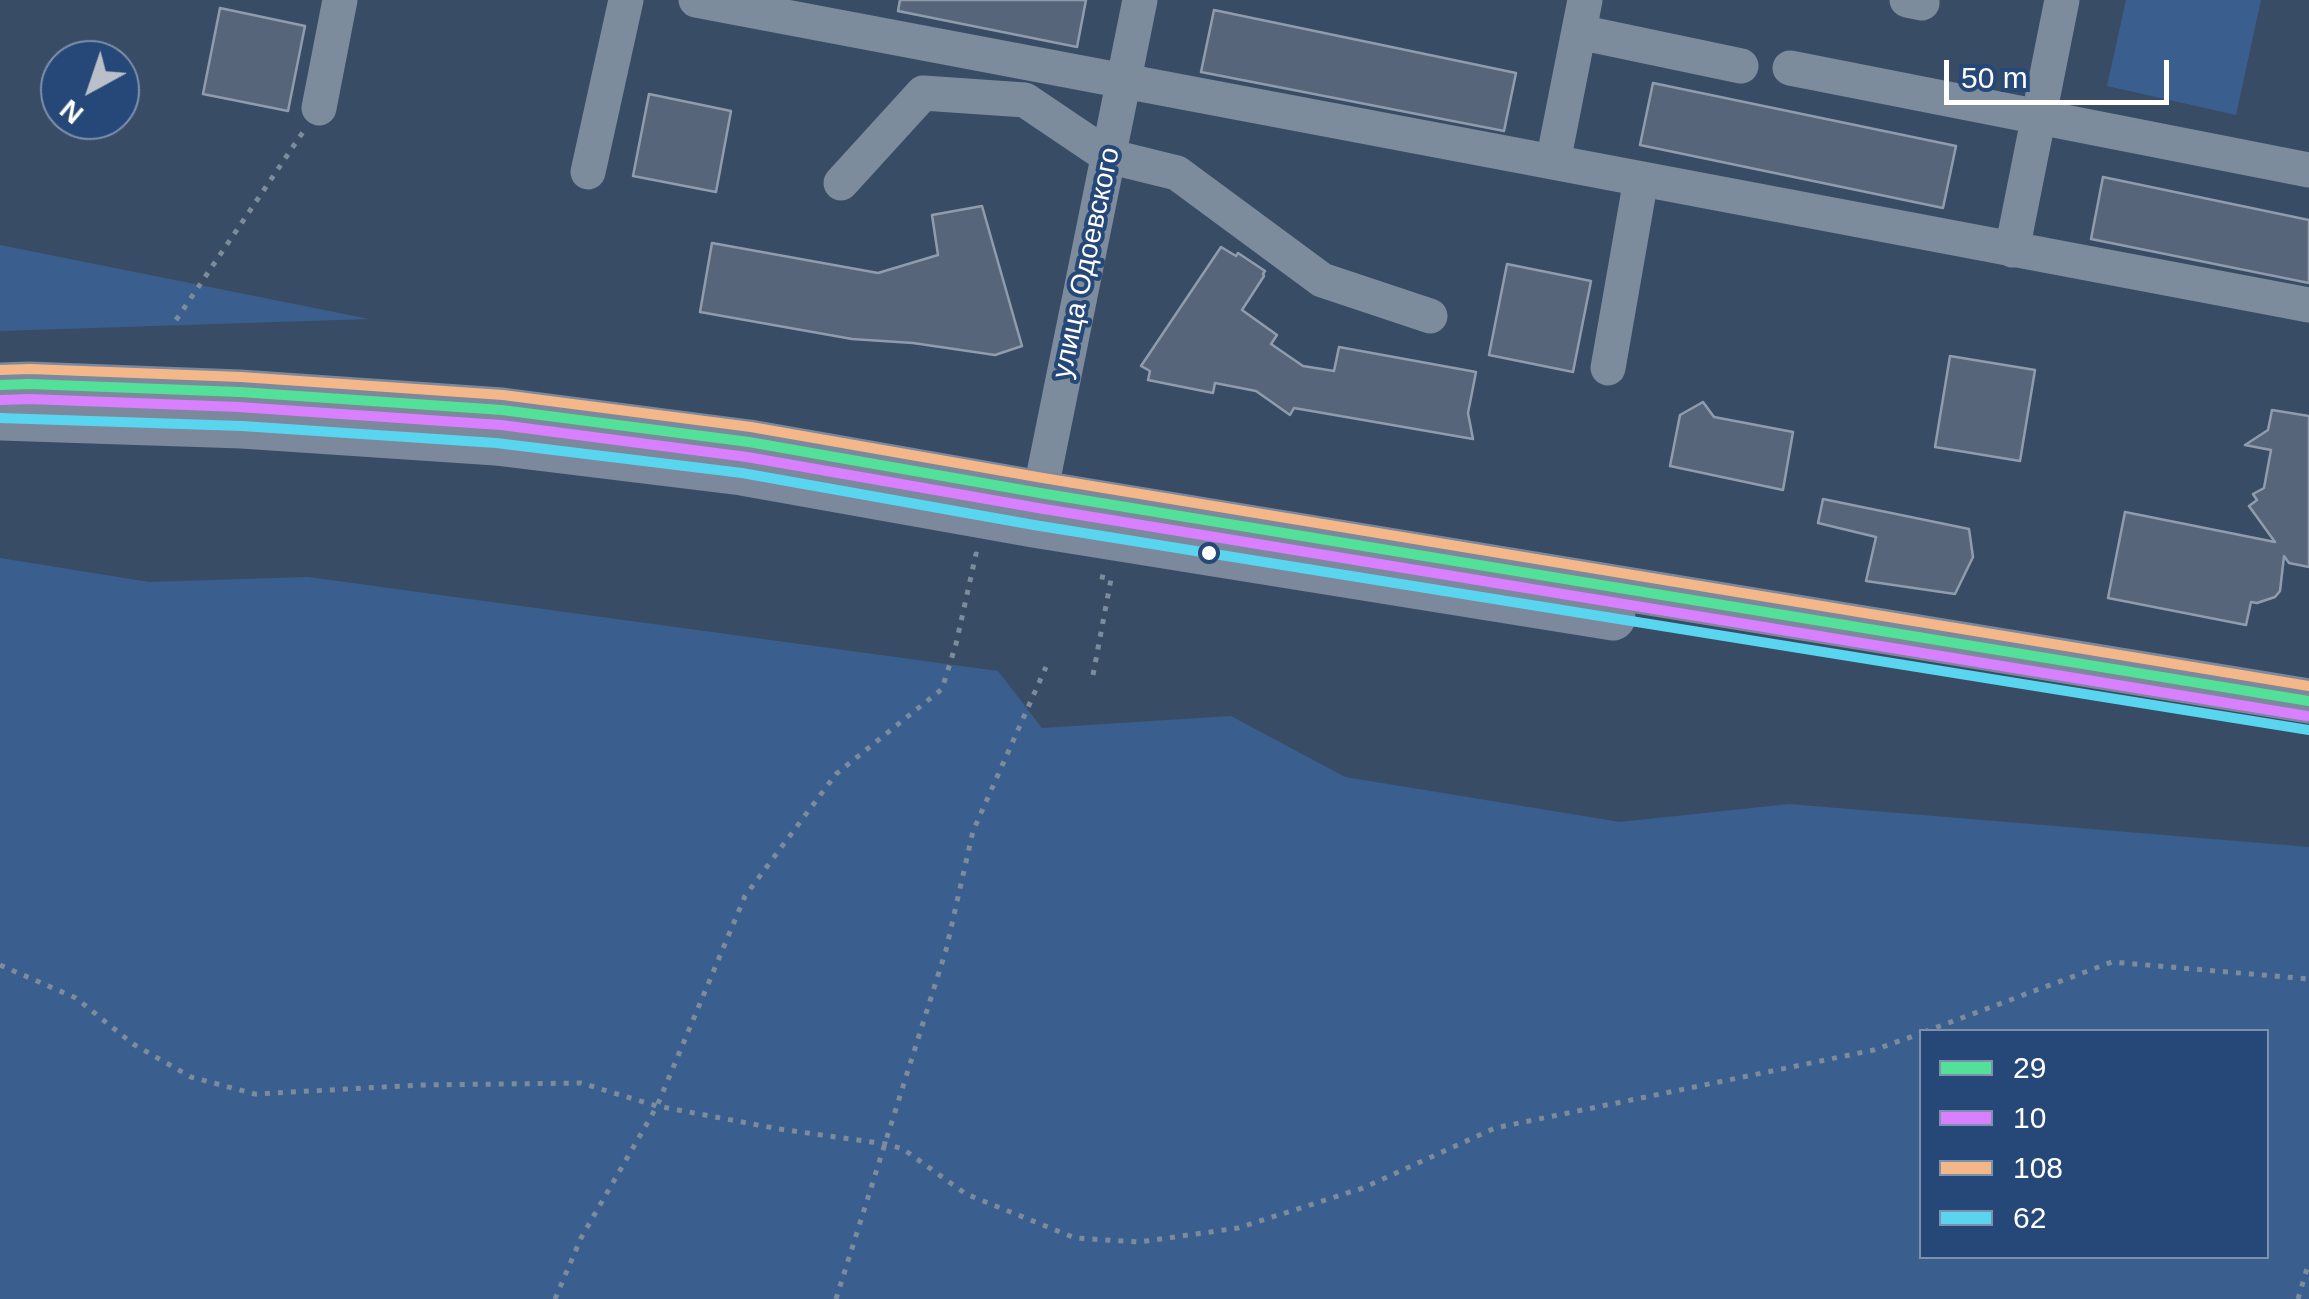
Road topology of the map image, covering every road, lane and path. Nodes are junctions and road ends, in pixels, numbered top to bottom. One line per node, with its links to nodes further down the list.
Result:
1 (340, 0): 12 (street)
2 (626, 0): 17 (street)
3 (696, 0): 11 (street)
4 (1140, 0): 11 (street, улица Одоевского)
5 (1908, 0): 6 (street)
6 (1922, 0)
7 (2062, 0): 13 (street)
8 (1582, 16): 9 (street); 15 (street)
9 (1741, 66)
10 (1790, 68): 13 (street)
11 (1124, 81): 14 (street, улица Одоевского); 15 (street)
12 (319, 108): 23 (path)
13 (2038, 117): 16 (street); 20 (street)
14 (1108, 156): 19 (street); 22 (street); 27 (street, улица Одоевского)
15 (1552, 162): 18 (street)
16 (2309, 170)
17 (588, 172)
18 (1641, 178): 20 (street); 24 (street)
19 (841, 182)
20 (2012, 250): 21 (street)
21 (2309, 305)
22 (1430, 316)
23 (176, 320)
24 (1608, 368)
25 (0, 385): 27 (main road)
26 (0, 418): 27 (main road)
27 (1037, 509): 32 (main road); 33 (main road)
28 (995, 558): 38 (path)
29 (1092, 575): 31 (path)
30 (1046, 667): 39 (path)
31 (1093, 675)
32 (2309, 701)
33 (2309, 730)
34 (0, 965): 38 (path)
35 (2309, 979): 36 (path)
36 (1931, 1029)
37 (1919, 1033): 39 (path)
38 (657, 1106): 39 (path); 41 (path)
39 (886, 1144): 42 (path)
40 (2309, 1262): 43 (path)
41 (554, 1299)
42 (836, 1299)
43 (2298, 1299)

